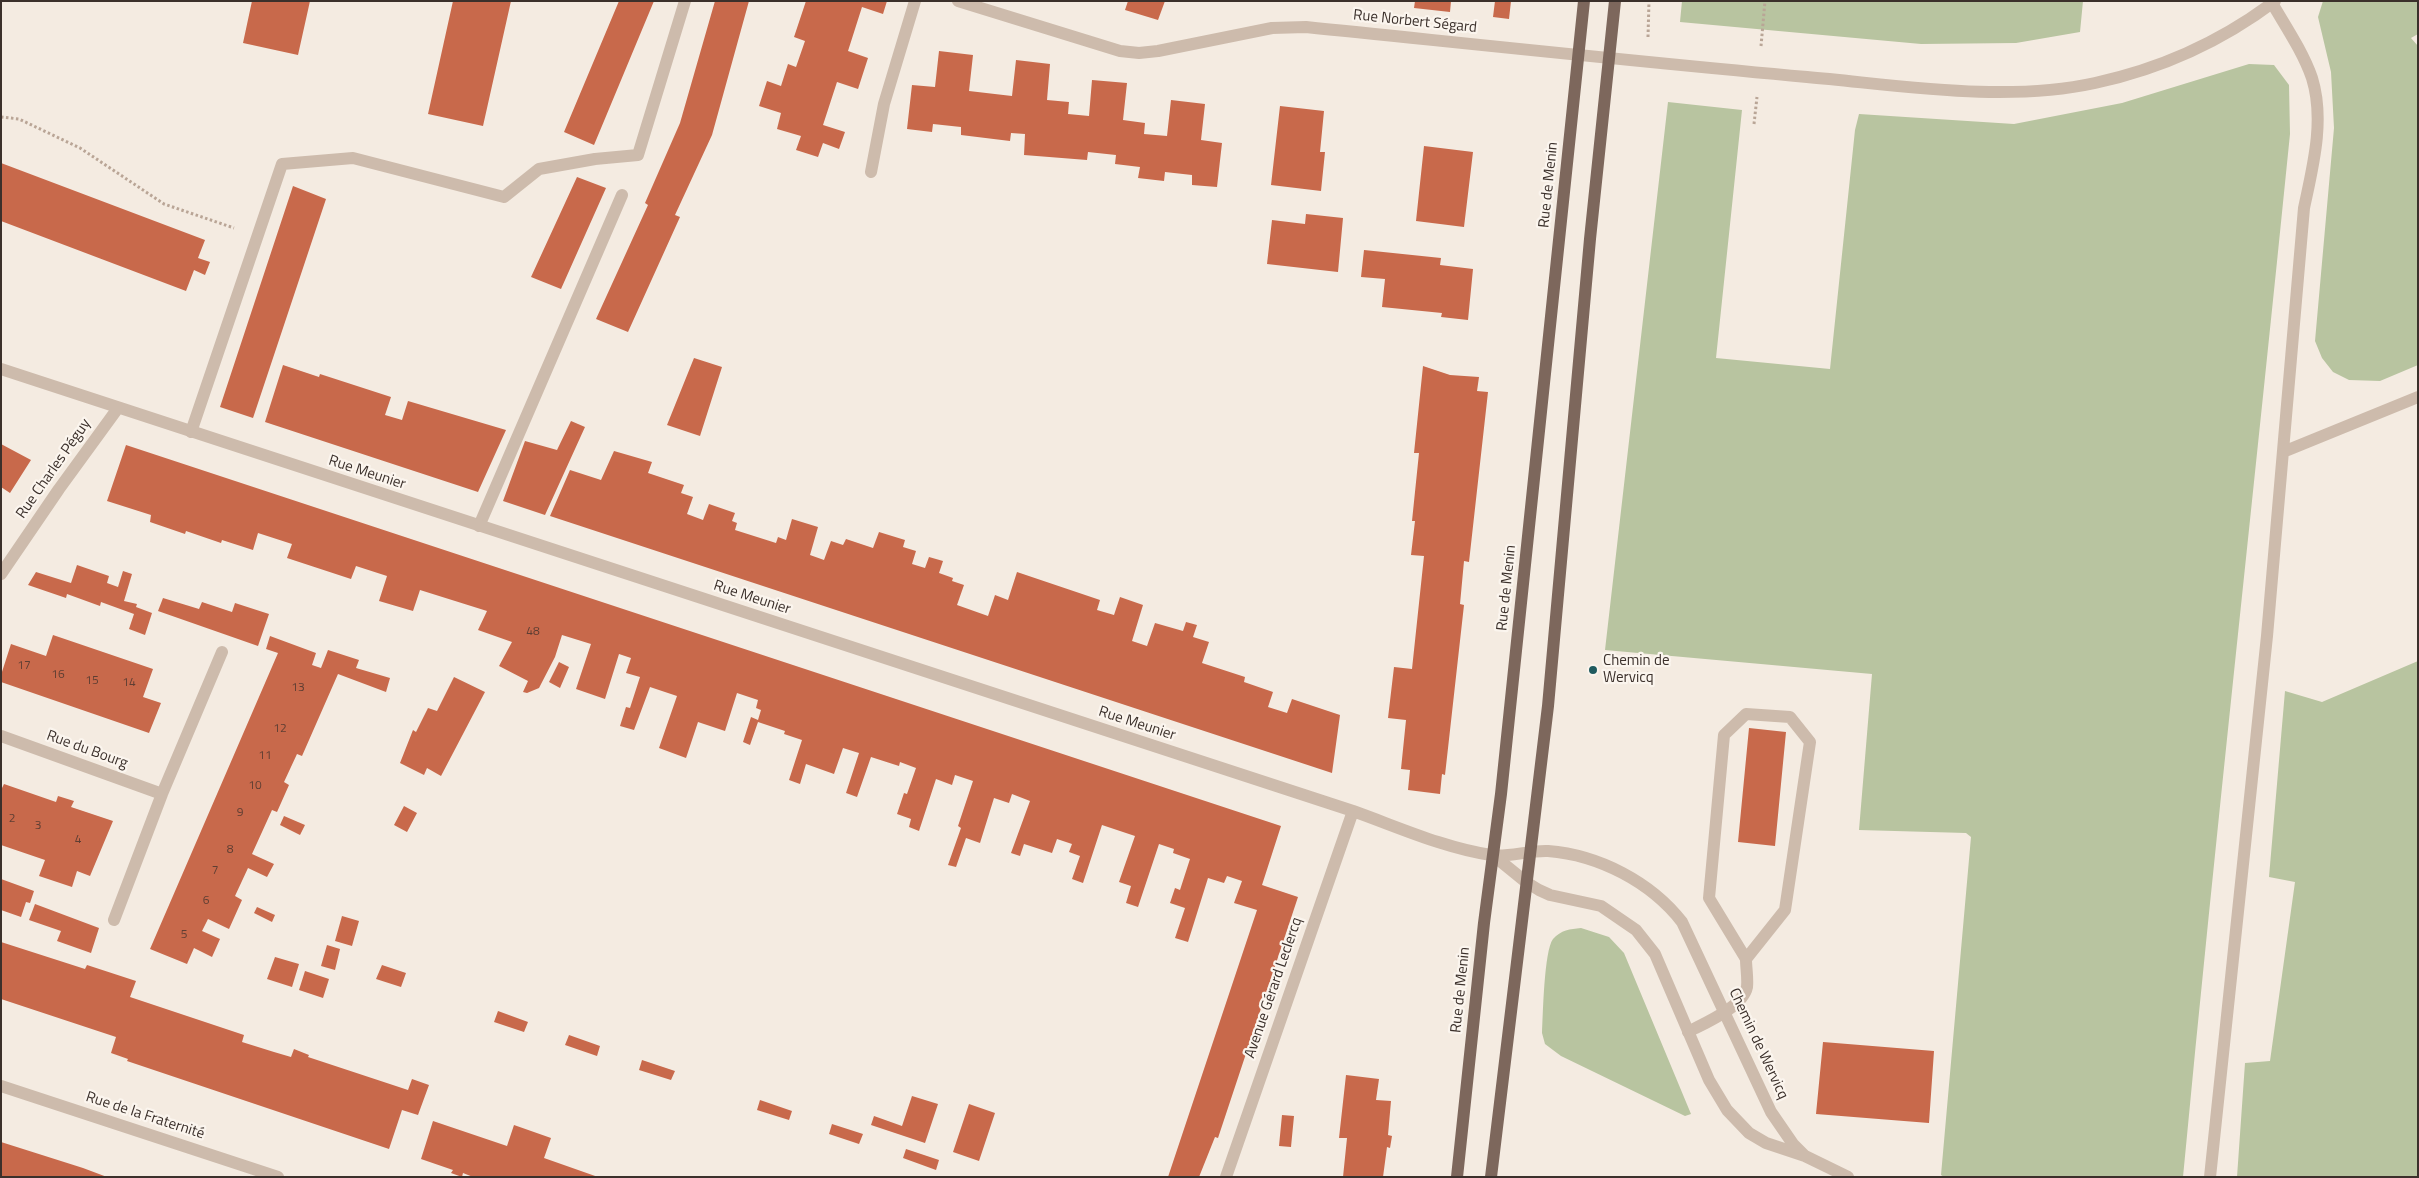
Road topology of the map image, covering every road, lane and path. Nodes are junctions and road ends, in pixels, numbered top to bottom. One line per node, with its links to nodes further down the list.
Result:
1 (685, 1): 14 (street)
2 (914, 1): 12 (street)
3 (958, 1): 8 (street, Rue Norbert Ségard)
4 (1584, 1): 8 (main road, Rue de Menin)
5 (1616, 1): 9 (main road)
6 (1648, 1): 10 (path)
7 (2273, 2): 10 (street, Rue Norbert Ségard); 19 (street)
8 (1579, 56): 9 (street, Rue Norbert Ségard); 27 (main road, Rue de Menin)
9 (1609, 59): 10 (street, Rue Norbert Ségard); 26 (main road)
10 (1648, 63)
11 (1, 117): 14 (path)
12 (871, 172)
13 (622, 195): 20 (street)
14 (258, 236): 18 (street)
15 (1, 369): 17 (street, Rue Meunier)
16 (2418, 397): 19 (street)
17 (118, 408): 18 (street, Rue Meunier); 21 (street, Rue Charles Péguy)
18 (191, 432): 20 (street, Rue Meunier)
19 (2283, 452): 40 (street)
20 (479, 526): 25 (street, Rue Meunier)
21 (1, 574)
22 (222, 652): 24 (street)
23 (1, 736): 24 (street, Rue du Bourg)
24 (162, 794): 29 (street)
25 (1353, 811): 27 (street, Rue Meunier); 36 (street, Avenue Gérard Leclercq)
26 (1530, 851): 27 (street, Chemin de Wervicq); 28 (main road); 31 (street, Chemin de Wervicq)
27 (1494, 856): 28 (street, Chemin de Wervicq); 37 (main road, Rue de Menin)
28 (1526, 882): 32 (street, Chemin de Wervicq); 38 (main road)
29 (114, 920)
30 (1746, 959): 30 (street); 31 (street)
31 (1725, 1012): 32 (street); 34 (street, Chemin de Wervicq)
32 (1688, 1032): 34 (street, Chemin de Wervicq)
33 (1, 1086): 35 (street, Rue de la Fraternité)
34 (1805, 1156): 39 (street, Chemin de Wervicq)
35 (278, 1177)
36 (1226, 1177)
37 (1457, 1177)
38 (1491, 1177)
39 (1848, 1177)
40 (2210, 1177)

